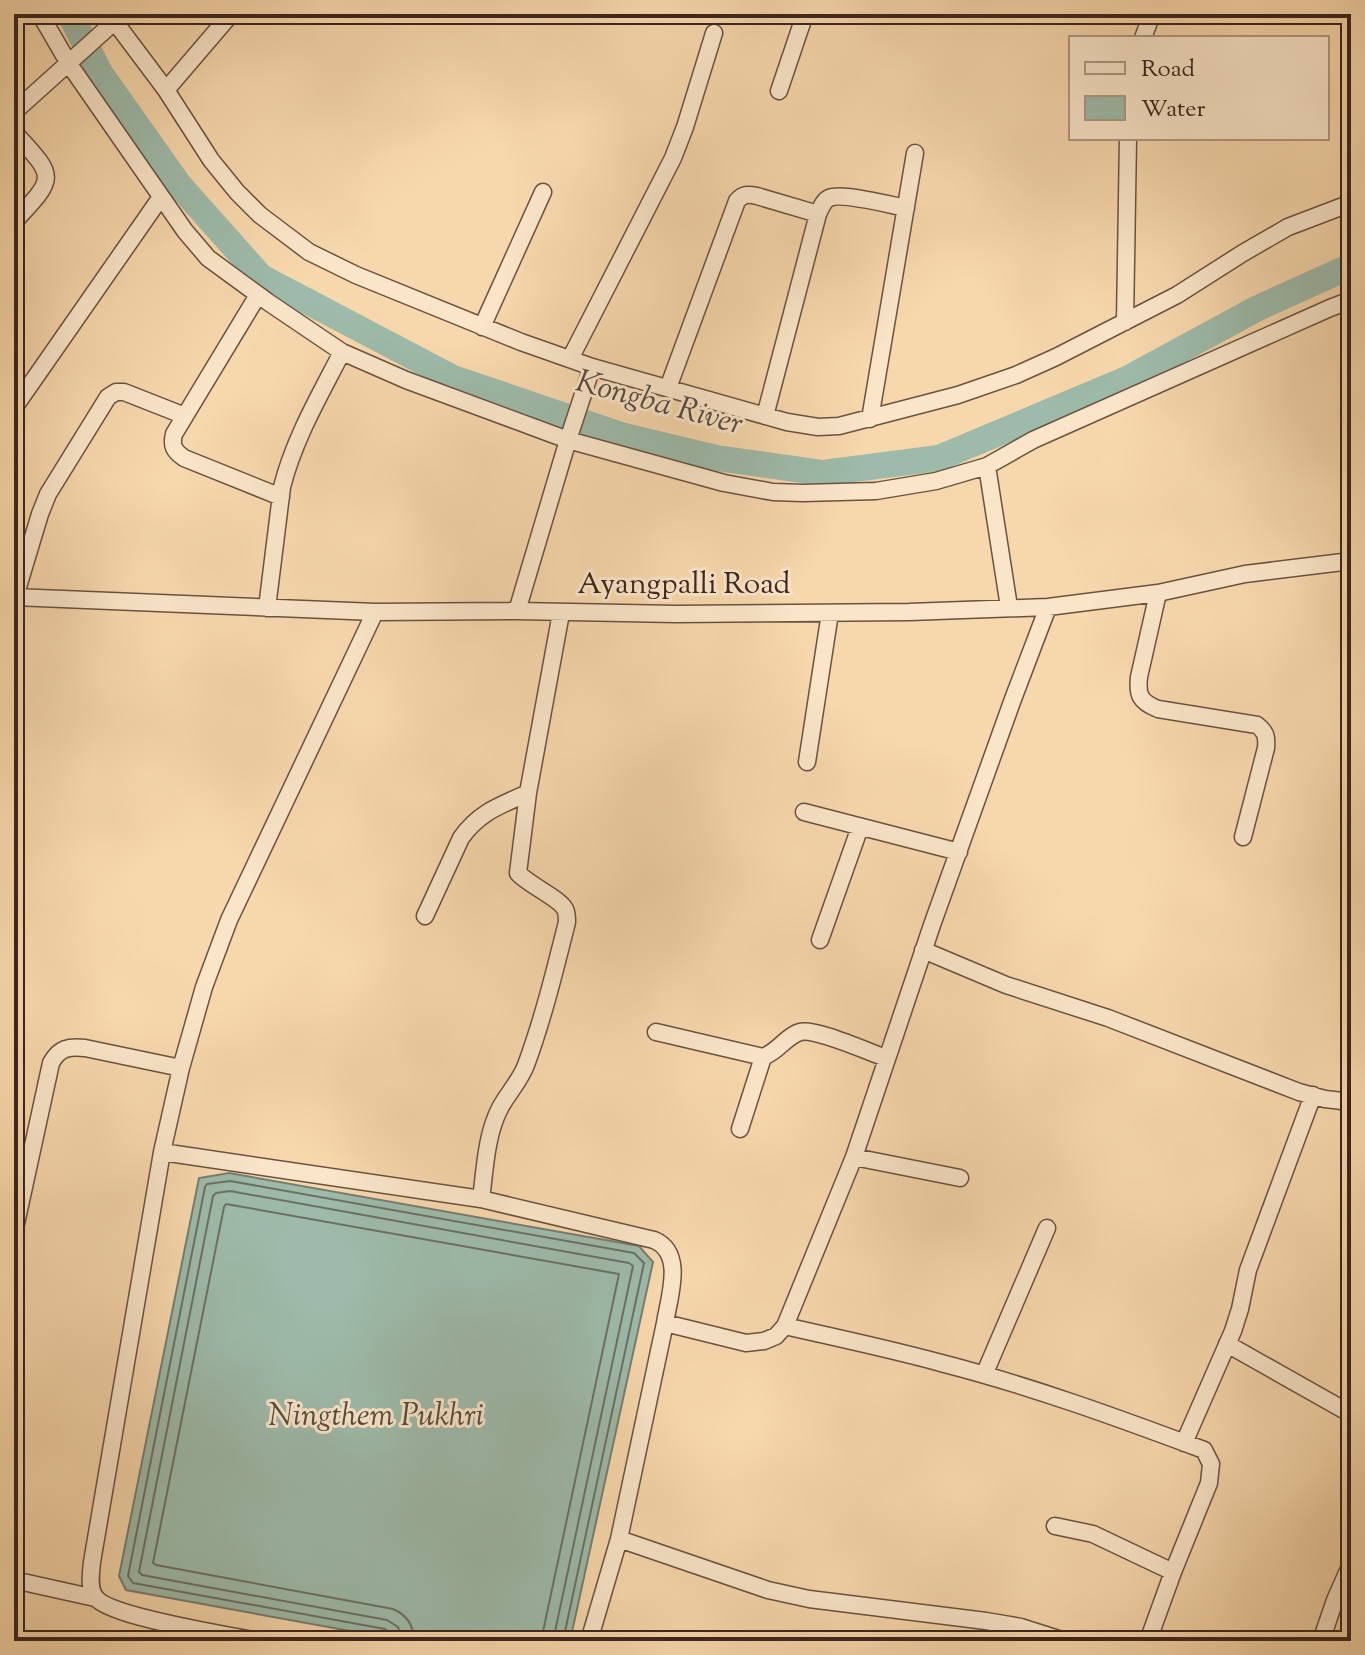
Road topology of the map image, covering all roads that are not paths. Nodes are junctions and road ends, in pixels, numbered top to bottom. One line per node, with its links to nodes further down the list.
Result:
1 (40, 14): 8 (street)
2 (231, 14): 9 (street)
3 (805, 14): 10 (street)
4 (1152, 14): 7 (street)
5 (108, 23): 8 (street); 9 (street)
6 (714, 33): 26 (street)
7 (1144, 36)
8 (69, 64): 11 (street); 16 (street)
9 (166, 90): 24 (street)
10 (779, 91)
11 (14, 112)
12 (14, 132): 20 (street)
13 (1128, 140): 23 (street)
14 (915, 153): 18 (street)
15 (543, 192): 24 (street)
16 (161, 197): 21 (street); 29 (street)
17 (1351, 203): 23 (street)
18 (906, 208): 19 (street); 32 (street)
19 (818, 214): 28 (street); 31 (street)
20 (14, 222)
21 (258, 295): 25 (street); 30 (street)
22 (1351, 300): 34 (street)
23 (1125, 322): 32 (street)
24 (482, 327): 26 (street)
25 (342, 352): 33 (street); 35 (street)
26 (570, 359): 27 (street)
27 (590, 373): 28 (street); 33 (street)
28 (668, 388): 31 (street)
29 (14, 408)
30 (185, 416): 35 (street); 38 (street)
31 (765, 416): 32 (street)
32 (870, 419)
33 (570, 434): 34 (street); 42 (street)
34 (987, 466): 39 (street)
35 (281, 497): 41 (street)
36 (1351, 561): 37 (street, Ayangpalli Road)
37 (1158, 593): 40 (street, Ayangpalli Road); 50 (street)
38 (14, 597): 41 (street, Ayangpalli Road)
39 (1009, 607): 40 (street, Ayangpalli Road); 45 (street, Ayangpalli Road)
40 (1048, 607): 51 (street)
41 (267, 608): 43 (street, Ayangpalli Road)
42 (517, 611): 43 (street, Ayangpalli Road); 44 (street, Ayangpalli Road)
43 (375, 612): 58 (street)
44 (561, 613): 45 (street, Ayangpalli Road); 47 (street)
45 (830, 613): 46 (street)
46 (807, 762)
47 (528, 793): 52 (street); 65 (street)
48 (804, 812): 49 (street)
49 (860, 827): 51 (street); 53 (street)
50 (1243, 837)
51 (959, 852): 54 (street)
52 (425, 916)
53 (820, 940)
54 (923, 950): 57 (street); 59 (street)
55 (656, 1032): 56 (street)
56 (763, 1057): 57 (street); 61 (street)
57 (886, 1058): 63 (street)
58 (181, 1068): 62 (street); 67 (street)
59 (1313, 1095): 60 (street); 70 (street)
60 (1351, 1102)
61 (740, 1129)
62 (162, 1152): 65 (street); 79 (street)
63 (854, 1157): 64 (street); 69 (street)
64 (960, 1178)
65 (481, 1199): 68 (street)
66 (1047, 1228): 71 (street)
67 (14, 1233)
68 (665, 1323): 69 (street); 75 (street)
69 (785, 1326): 71 (street)
70 (1227, 1344): 72 (street); 73 (street)
71 (984, 1375): 73 (street)
72 (1351, 1414)
73 (1184, 1443): 77 (street)
74 (1055, 1526): 77 (street)
75 (619, 1539): 81 (street); 82 (street)
76 (1351, 1564): 84 (street)
77 (1173, 1572): 83 (street)
78 (14, 1580): 79 (street)
79 (95, 1598): 80 (street)
80 (257, 1641)
81 (589, 1641)
82 (1065, 1641)
83 (1148, 1641)
84 (1321, 1641)

